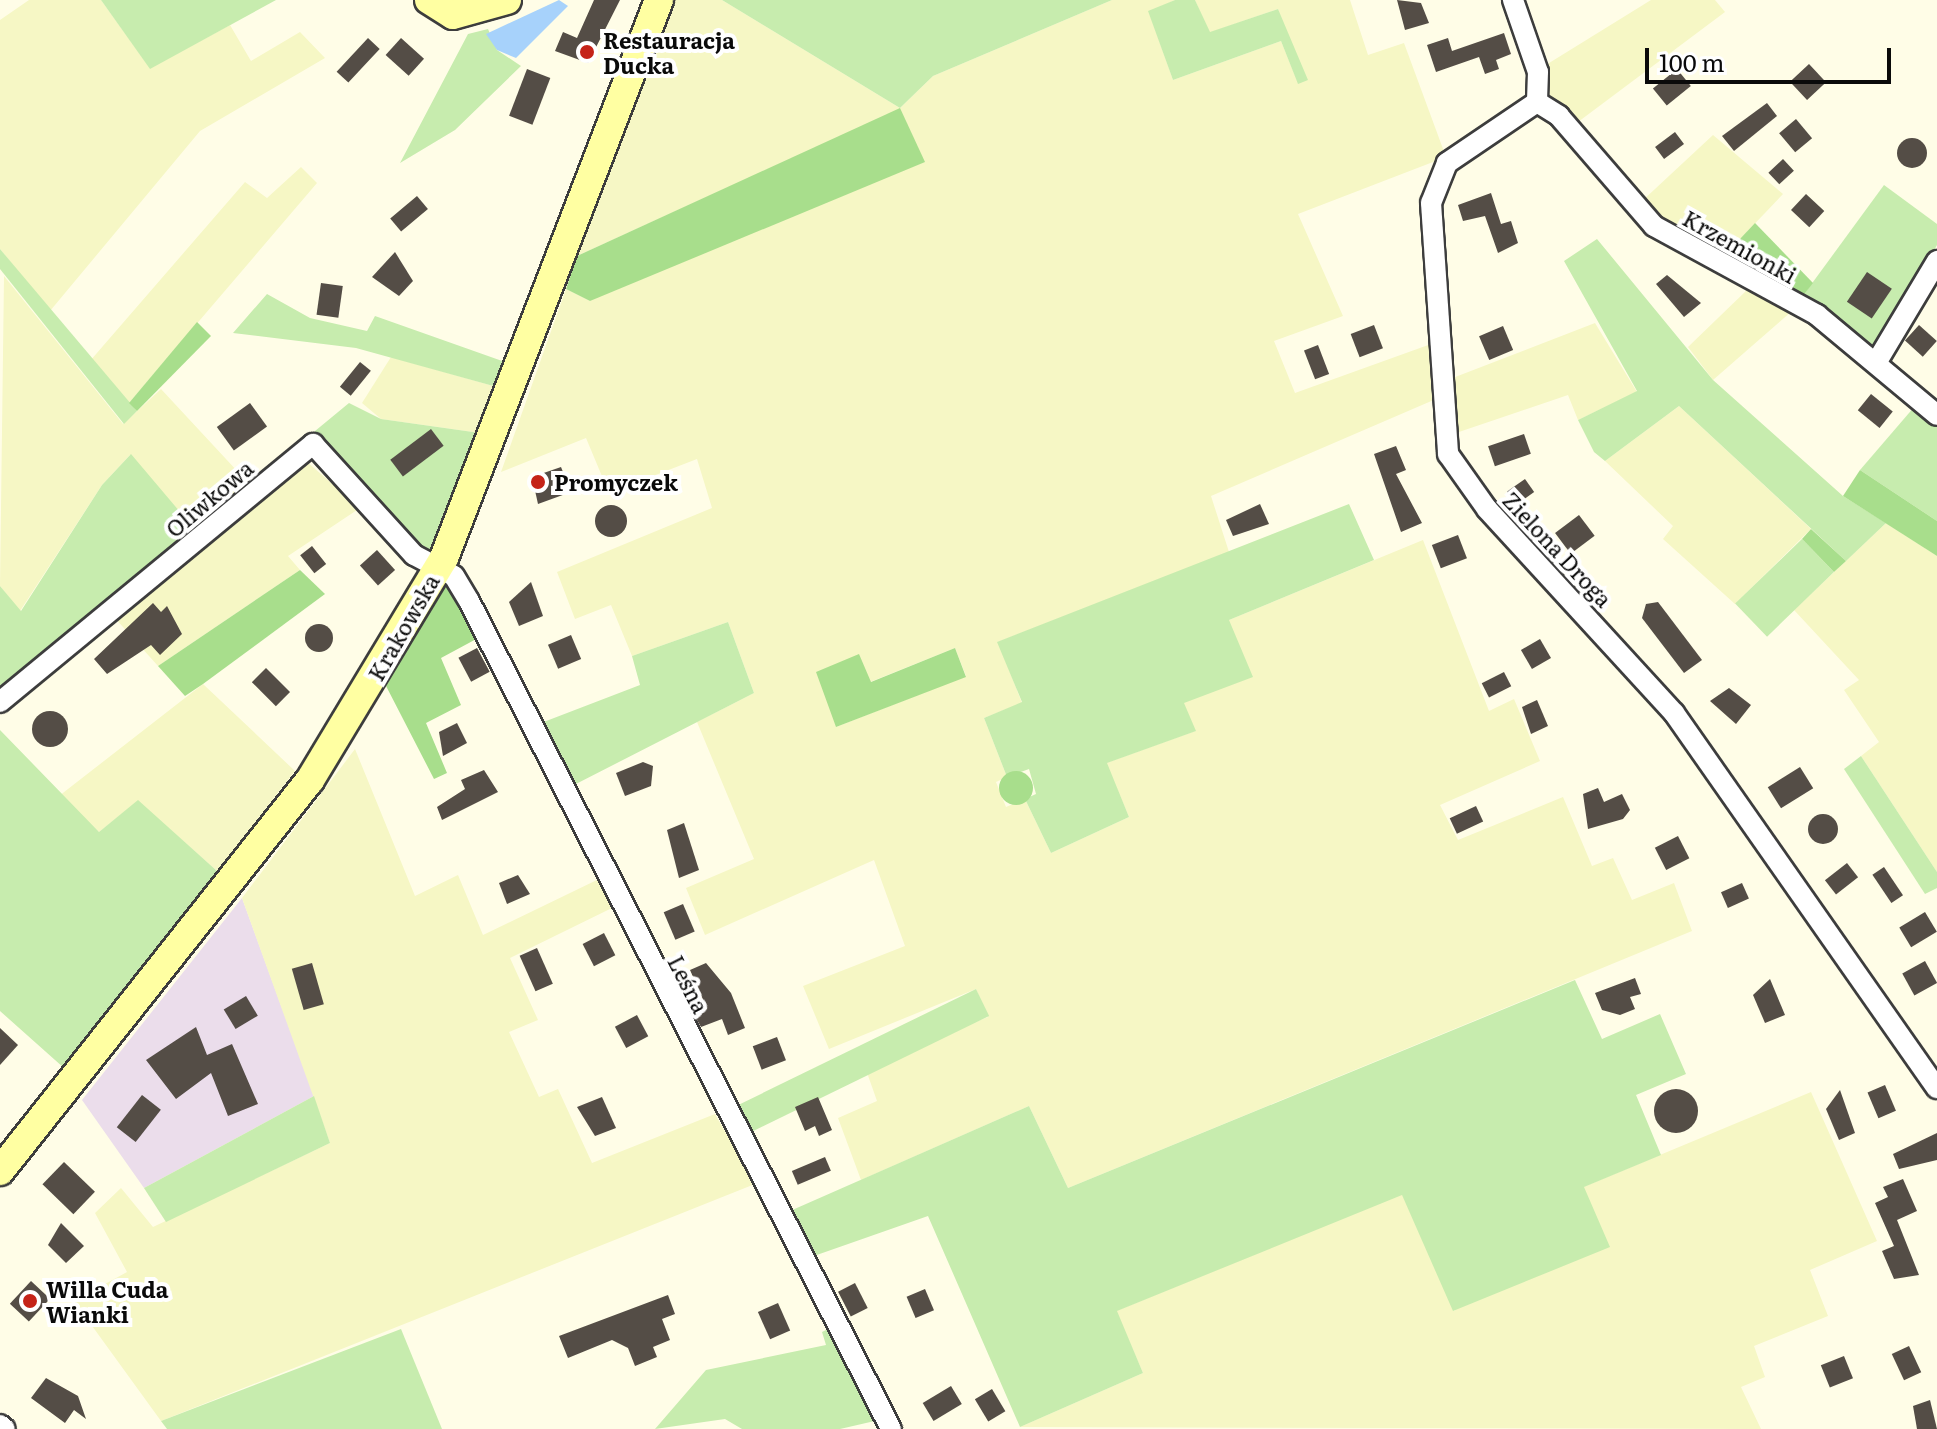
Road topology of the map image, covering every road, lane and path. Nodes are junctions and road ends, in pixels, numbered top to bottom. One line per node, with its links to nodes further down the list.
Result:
1 (429, 0): 2 (main road)
2 (507, 0)
3 (659, 0): 9 (main road, Krakowska)
4 (1513, 0): 5 (street)
5 (1537, 102): 7 (street, Krzemionki); 11 (street, Zielona Droga)
6 (1937, 261): 7 (street)
7 (1876, 363): 8 (street, Krzemionki)
8 (1937, 415)
9 (437, 569): 10 (street, Oliwkowa); 12 (main road, Krakowska); 15 (street, Leśna)
10 (0, 702)
11 (1937, 1088)
12 (0, 1171)
13 (0, 1425): 14 (street)
14 (5, 1429)
15 (891, 1429)

